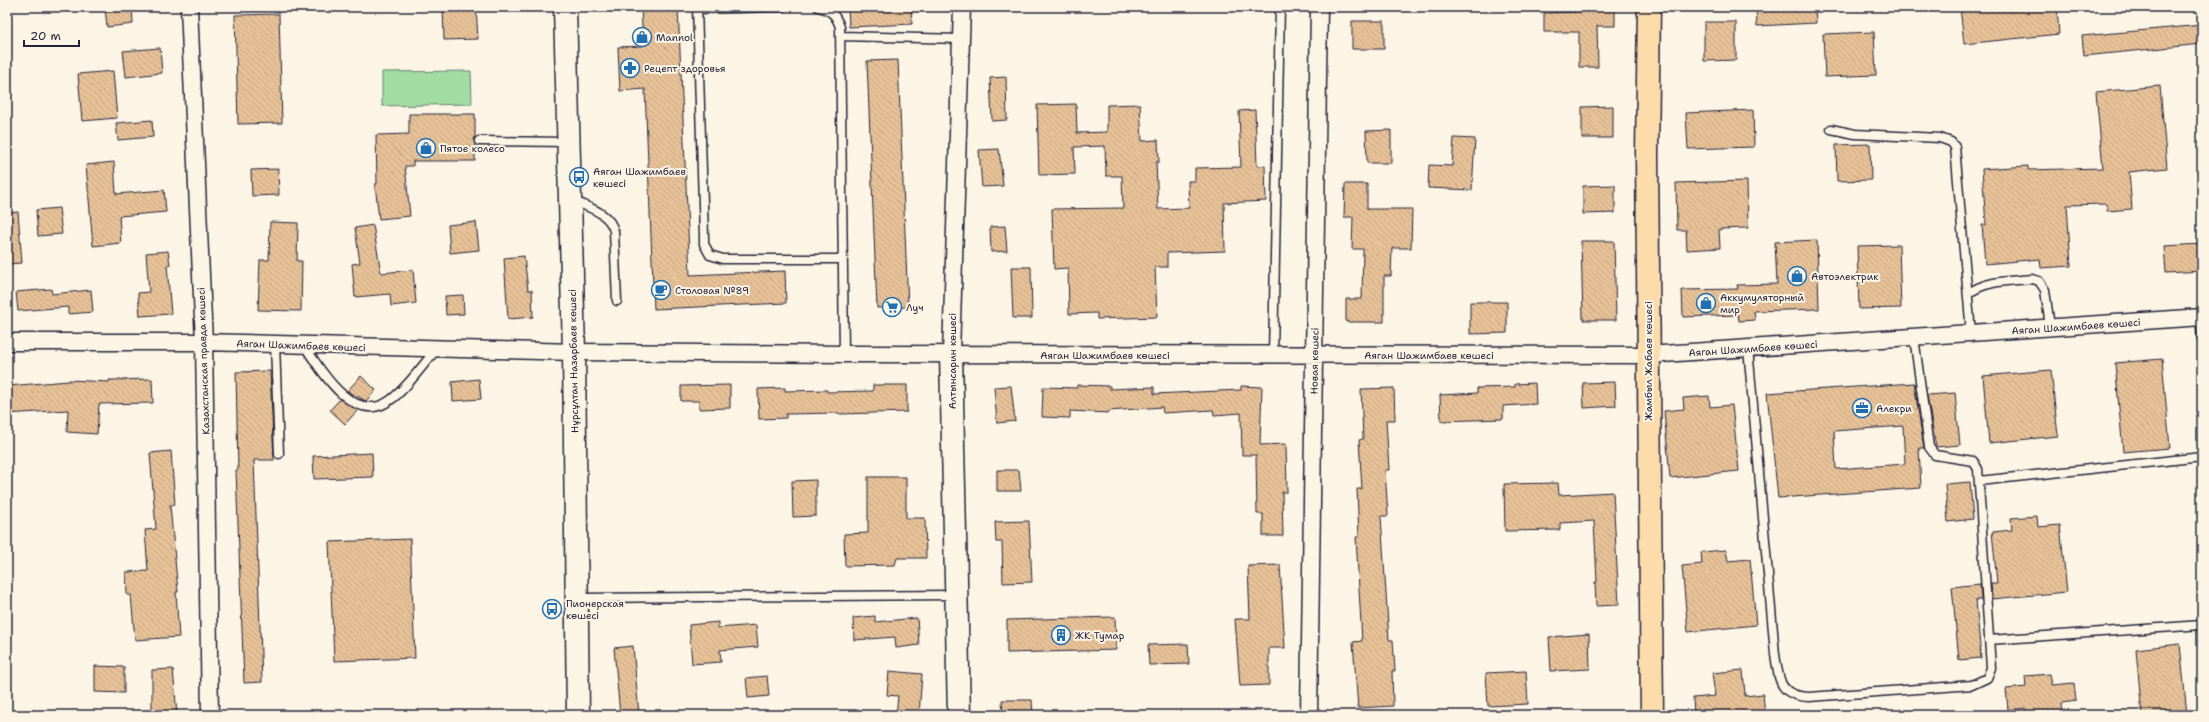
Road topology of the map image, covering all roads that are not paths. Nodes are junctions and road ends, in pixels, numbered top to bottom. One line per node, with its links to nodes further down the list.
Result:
1 (189, 7): 25 (street, Казахстанская правда көшесі)
2 (565, 7): 14 (main road, Нұрсұлтан Назарбаев көшесі)
3 (782, 7): 9 (lane)
4 (818, 7): 10 (lane)
5 (962, 7): 11 (street, Алтынсарин көшесі)
6 (1280, 7): 33 (lane)
7 (1319, 7): 34 (street, Новая көшесі)
8 (1649, 7): 35 (main road, Жамбыл Жабаев көшесі)
9 (697, 8): 16 (lane)
10 (841, 36): 11 (lane); 16 (lane)
11 (961, 39): 32 (street, Алтынсарин көшесі)
12 (1831, 129): 17 (lane)
13 (479, 141): 14 (lane)
14 (568, 142): 15 (main road, Нұрсұлтан Назарбаев көшесі)
15 (570, 199): 18 (lane); 30 (main road, Нұрсұлтан Назарбаев көшесі)
16 (843, 259): 31 (lane)
17 (1968, 294): 20 (lane); 21 (lane)
18 (617, 301)
19 (2201, 317): 20 (street, Аяган Шажимбаев көшесі); 23 (lane)
20 (2050, 327): 21 (street, Аяган Шажимбаев көшесі)
21 (1971, 333): 22 (street, Аяган Шажимбаев көшесі)
22 (1914, 337): 29 (street, Аяган Шажимбаев көшесі); 38 (lane)
23 (2202, 339)
24 (7, 342): 25 (street, Аяган Шажимбаев көшесі)
25 (204, 342): 26 (street, Аяган Шажимбаев көшесі); 43 (street, Казахстанская правда көшесі)
26 (275, 344): 27 (street, Аяган Шажимбаев көшесі); 36 (lane)
27 (304, 345): 28 (street, Аяган Шажимбаев көшесі); 28 (lane)
28 (437, 348): 30 (street, Аяган Шажимбаев көшесі)
29 (1748, 348): 35 (street, Аяган Шажимбаев көшесі); 42 (lane)
30 (574, 352): 31 (street, Аяган Шажимбаев көшесі); 40 (main road, Нұрсұлтан Назарбаев көшесі)
31 (844, 354): 32 (street, Аяган Шажимбаев көшесі)
32 (951, 354): 33 (street, Аяган Шажимбаев көшесі); 39 (main road, Алтынсарин көшесі)
33 (1273, 355): 34 (street, Аяган Шажимбаев көшесі)
34 (1314, 355): 35 (street, Аяган Шажимбаев көшесі); 46 (street, Новая көшесі)
35 (1648, 355): 47 (main road, Жамбыл Жабаев көшесі)
36 (279, 454)
37 (2202, 457): 38 (lane)
38 (1979, 481): 42 (lane)
39 (956, 595): 40 (lane); 45 (main road, Алтынсарин көшесі)
40 (578, 598): 44 (main road, Нұрсұлтан Назарбаев көшесі)
41 (2202, 625): 42 (lane)
42 (1989, 640)
43 (210, 715)
44 (578, 715)
45 (959, 715)
46 (1309, 715)
47 (1652, 715)

